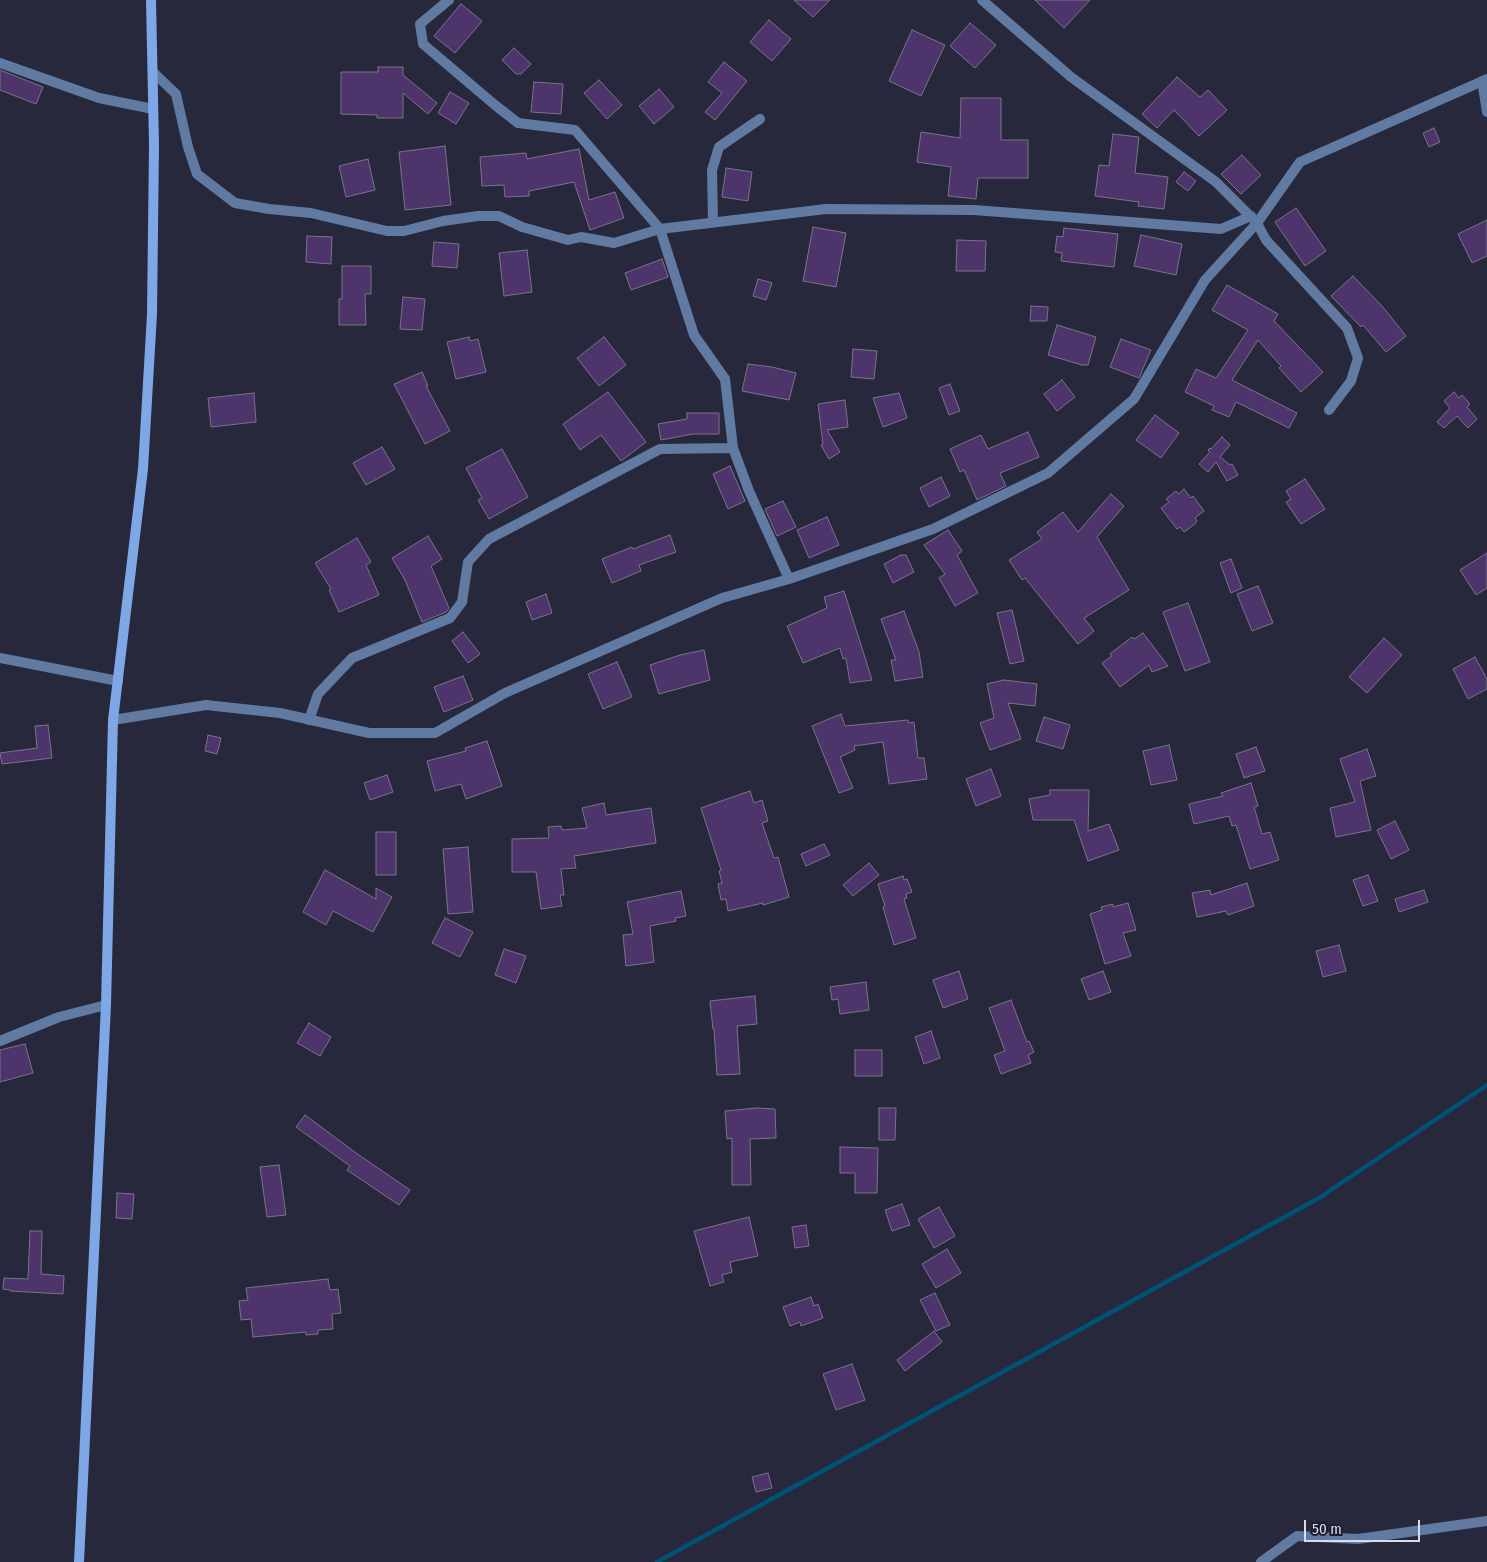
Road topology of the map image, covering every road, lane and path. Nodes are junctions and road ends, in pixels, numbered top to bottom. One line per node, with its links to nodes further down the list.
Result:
1 (151, 0): 5 (main road)
2 (449, 0): 12 (street)
3 (982, 0): 10 (street)
4 (0, 63): 7 (street)
5 (153, 72): 7 (main road); 12 (street)
6 (1484, 80): 8 (street); 10 (street)
7 (153, 109): 17 (main road)
8 (1487, 112)
9 (760, 119): 11 (street)
10 (1254, 219): 11 (street); 13 (street); 15 (street)
11 (713, 222): 12 (street)
12 (660, 229): 14 (street)
13 (1328, 410)
14 (733, 448): 15 (street); 19 (street)
15 (789, 579): 19 (street)
16 (0, 658): 17 (street)
17 (118, 681): 18 (main road)
18 (113, 720): 19 (street); 20 (main road)
19 (310, 720)
20 (106, 1005): 21 (street); 23 (main road)
21 (0, 1041)
22 (1487, 1521): 24 (street)
23 (79, 1562)
24 (1261, 1562)

